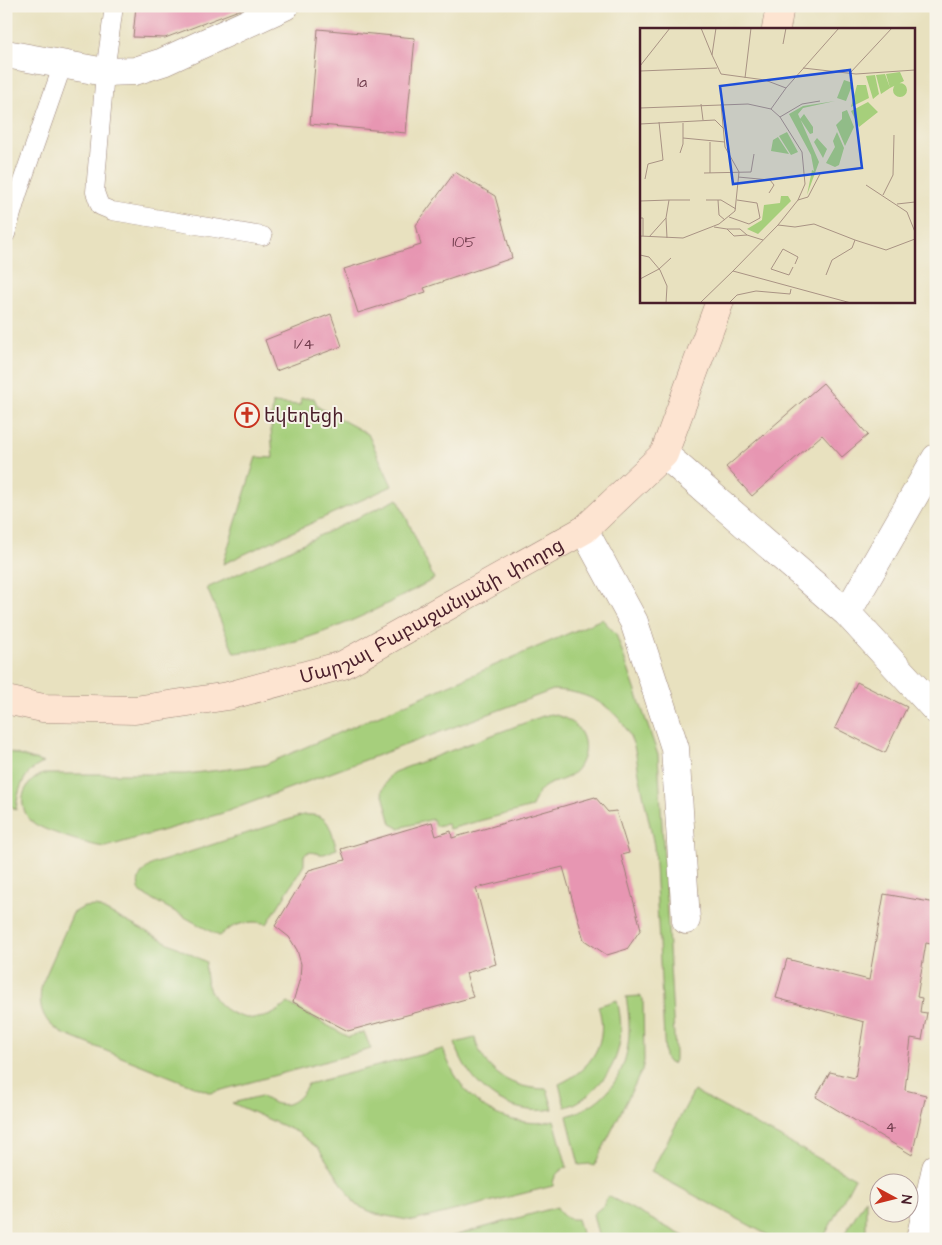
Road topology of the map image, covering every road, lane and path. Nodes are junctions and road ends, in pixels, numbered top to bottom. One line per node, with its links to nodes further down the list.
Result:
1 (114, 6): 7 (lane)
2 (284, 6): 7 (street)
3 (780, 6): 4 (main road)
4 (776, 28)
5 (6, 54): 6 (street)
6 (63, 64): 7 (street); 8 (lane)
7 (105, 72): 9 (lane)
8 (6, 234)
9 (262, 236)
10 (720, 302): 11 (main road, Մարշալ Բաբաջանյանի փողոց)
11 (664, 454): 13 (main road, Մարշալ Բաբաջանյանի փողոց); 14 (street)
12 (936, 458): 14 (street)
13 (584, 530): 15 (main road, Մարշալ Բաբաջանյանի փողոց); 17 (street)
14 (847, 613): 16 (street)
15 (6, 700)
16 (936, 710)
17 (686, 920)
18 (936, 1168): 19 (street)
19 (920, 1239)

